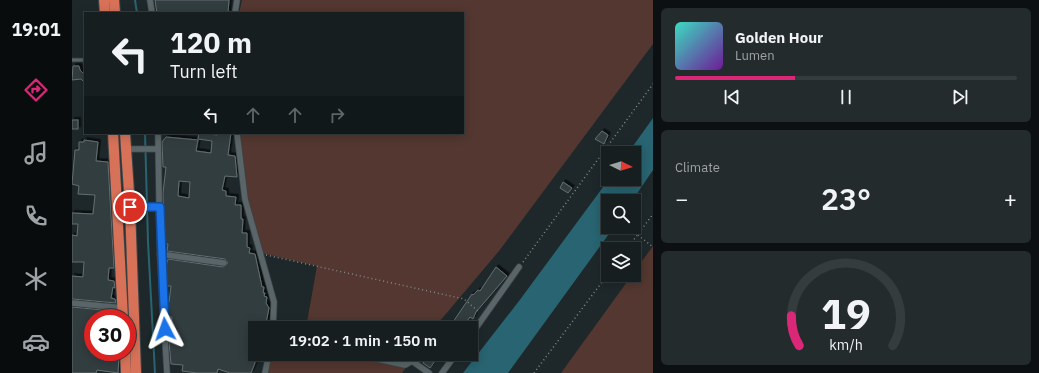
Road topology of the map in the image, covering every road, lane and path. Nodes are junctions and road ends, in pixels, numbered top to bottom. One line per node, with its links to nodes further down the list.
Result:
1 (104, 0): 5 (highway)
2 (114, 0): 6 (highway)
3 (150, 0): 7 (street)
4 (237, 0): 8 (street)
5 (105, 12)
6 (115, 12)
7 (152, 12)
8 (235, 12)
9 (72, 60): 10 (lane)
10 (84, 60)
11 (653, 84): 27 (path)
12 (113, 134): 31 (highway)
13 (125, 134): 16 (highway)
14 (158, 134): 17 (street)
15 (237, 134): 24 (street)
16 (130, 149): 17 (street); 18 (highway)
17 (156, 149): 19 (street)
18 (133, 207): 19 (street); 42 (highway)
19 (157, 207): 25 (street)
20 (653, 214): 21 (path)
21 (638, 235): 22 (path); 23 (path)
22 (632, 242)
23 (653, 247)
24 (259, 253): 32 (path); 33 (street)
25 (160, 254): 26 (street); 43 (street)
26 (224, 263)
27 (519, 267): 34 (street)
28 (602, 282): 47 (path)
29 (72, 303): 30 (street)
30 (103, 309)
31 (123, 309)
32 (479, 312)
33 (273, 321)
34 (478, 325)
35 (125, 361): 41 (highway)
36 (268, 361): 44 (street)
37 (387, 361): 39 (street)
38 (412, 361): 45 (street)
39 (412, 361)
40 (451, 361): 46 (street)
41 (126, 373)
42 (136, 373)
43 (167, 373)
44 (265, 373)
45 (429, 373)
46 (442, 373)
47 (534, 373)

